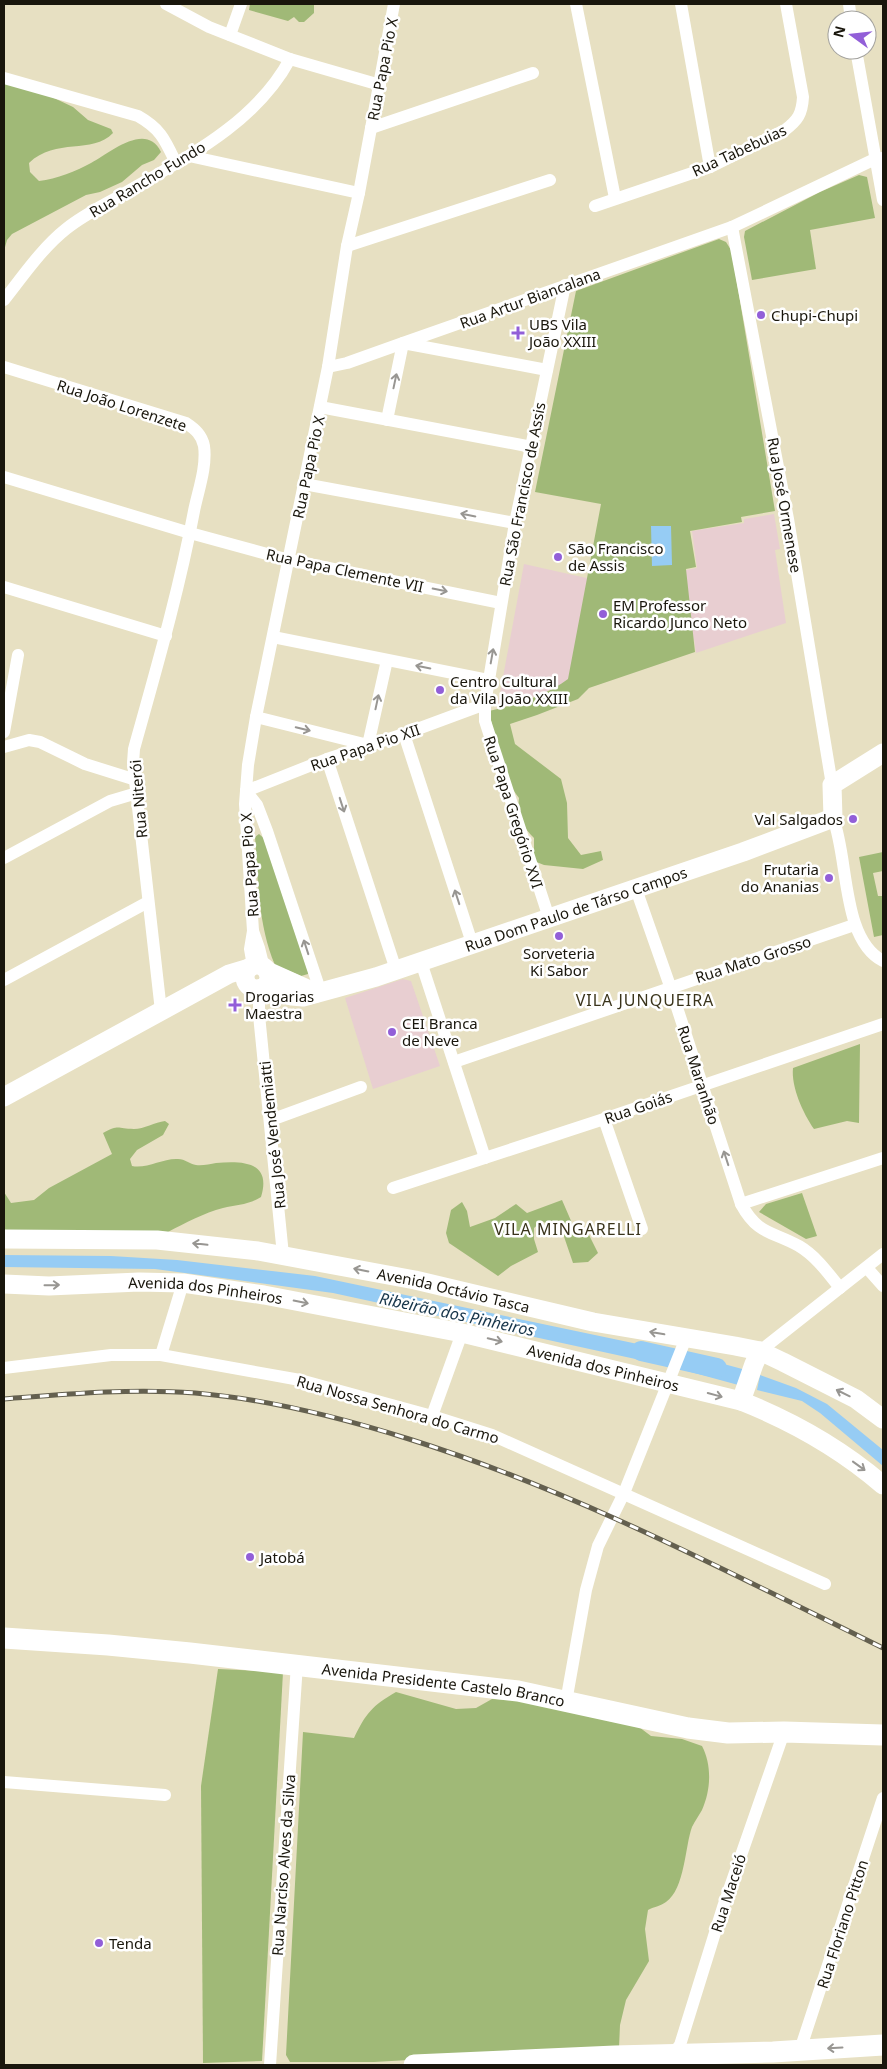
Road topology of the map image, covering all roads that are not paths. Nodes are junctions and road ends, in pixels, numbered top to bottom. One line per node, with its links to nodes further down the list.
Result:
1 (166, 4): 7 (street)
2 (241, 4): 7 (street)
3 (396, 4): 12 (street, Rua Papa Pio X)
4 (576, 4): 20 (street)
5 (681, 4): 17 (street)
6 (786, 4): 17 (street, Rua Tabebuias)
7 (230, 35): 8 (street)
8 (290, 59): 12 (street); 14 (street, Rua Rancho Fundo)
9 (858, 60): 15 (street)
10 (533, 73): 13 (street)
11 (4, 78): 16 (street)
12 (380, 85): 13 (street, Rua Papa Pio X)
13 (371, 128): 19 (street, Rua Papa Pio X)
14 (189, 156): 16 (street, Rua Rancho Fundo); 19 (street)
15 (879, 158): 21 (street); 23 (street, Rua Artur Biancalana)
16 (176, 163): 26 (street, Rua Rancho Fundo)
17 (710, 167): 20 (street, Rua Tabebuias)
18 (550, 180): 24 (street)
19 (359, 193): 24 (street, Rua Papa Pio X)
20 (615, 198): 22 (street, Rua Tabebuias)
21 (883, 200)
22 (595, 206)
23 (732, 226): 25 (street, Rua Artur Biancalana); 54 (street, Rua José Ormenese)
24 (347, 246): 29 (street, Rua Papa Pio X)
25 (565, 285): 27 (street, Rua Artur Biancalana); 30 (street, Rua São Francisco de Assis)
26 (4, 300)
27 (403, 343): 29 (street, Rua Artur Biancalana); 30 (street); 32 (street, one-way to 27)
28 (4, 367): 37 (street, Rua João Lorenzete)
29 (328, 367): 31 (street, Rua Papa Pio X)
30 (547, 370): 33 (street, Rua São Francisco de Assis)
31 (320, 407): 32 (street); 35 (street, Rua Papa Pio X)
32 (387, 420): 33 (street)
33 (532, 447): 36 (street, Rua São Francisco de Assis)
34 (4, 477): 37 (street, Rua Papa Clemente VII)
35 (304, 484): 36 (street, one-way to 35); 38 (street, Rua Papa Pio X)
36 (516, 524): 40 (street, Rua São Francisco de Assis)
37 (190, 533): 38 (street, Rua Papa Clemente VII); 41 (street, Rua Niterói)
38 (289, 560): 40 (street, Rua Papa Clemente VII, one-way to 40); 42 (street, Rua Papa Pio X)
39 (4, 587): 41 (street)
40 (501, 602): 45 (street, Rua São Francisco de Assis, one-way to 40)
41 (166, 636): 55 (street, Rua Niterói)
42 (273, 637): 44 (street); 47 (street, Rua Papa Pio X)
43 (18, 655): 48 (street)
44 (387, 660): 45 (street, one-way to 44); 50 (street, one-way to 44)
45 (488, 680): 46 (street, Rua São Francisco de Assis)
46 (484, 704): 49 (street, Rua Papa Pio XII); 63 (street, Rua Papa Gregório XVI)
47 (256, 717): 50 (street, one-way to 50); 56 (street, Rua Papa Pio X)
48 (4, 732)
49 (404, 734): 50 (street, Rua Papa Pio XII); 65 (street, one-way to 49)
50 (368, 745): 53 (street, Rua Papa Pio XII)
51 (4, 747): 55 (street)
52 (883, 753): 54 (street)
53 (327, 759): 56 (street, Rua Papa Pio XII); 68 (street, one-way to 68)
54 (832, 785): 57 (street)
55 (136, 787): 60 (street); 62 (street, Rua Niterói)
56 (246, 791): 58 (street, Rua Papa Pio X); 59 (street)
57 (833, 818): 61 (street, Rua Dom Paulo de Társo Campos); 64 (street)
58 (246, 821): 59 (street); 69 (street, Rua Papa Pio X)
59 (267, 831): 72 (street, one-way to 59)
60 (4, 858)
61 (636, 889): 63 (street, Rua Dom Paulo de Társo Campos); 71 (street, Rua Maranhão)
62 (148, 902): 70 (street); 73 (street, Rua Niterói)
63 (549, 918): 65 (street, Rua Dom Paulo de Társo Campos)
64 (854, 925): 66 (street); 71 (street, Rua Mato Grosso)
65 (472, 944): 67 (street, Rua Dom Paulo de Társo Campos)
66 (883, 961)
67 (421, 962): 68 (street, Rua Dom Paulo de Társo Campos); 75 (street)
68 (396, 970): 72 (street, Rua Dom Paulo de Társo Campos)
69 (257, 978): 72 (street, Rua Dom Paulo de Társo Campos); 73 (street, Rua Dom Paulo de Társo Campos); 80 (street, Rua José Vendemiatti)
70 (4, 980)
71 (670, 986): 75 (street, Rua Mato Grosso); 76 (street, Rua Maranhão)
72 (319, 993)
73 (161, 1011): 78 (street)
74 (883, 1024): 76 (street, Rua Goiás)
75 (454, 1062): 81 (street)
76 (703, 1086): 79 (street, Rua Goiás); 84 (street, Rua Maranhão, one-way to 76)
77 (361, 1087): 80 (street)
78 (4, 1097)
79 (604, 1119): 81 (street, Rua Goiás); 85 (street)
80 (271, 1120): 88 (street, Rua José Vendemiatti)
81 (486, 1158): 83 (street, Rua Goiás)
82 (883, 1158): 84 (street)
83 (393, 1188)
84 (741, 1204): 93 (street, Rua Maranhão)
85 (642, 1229)
86 (4, 1239): 88 (street, Avenida Octávio Tasca, one-way to 86)
87 (883, 1254): 89 (street)
88 (283, 1255): 95 (street, Avenida Octávio Tasca, one-way to 88)
89 (867, 1268): 92 (street); 93 (street)
90 (4, 1284): 91 (street, Avenida dos Pinheiros, one-way to 91)
91 (183, 1284): 94 (street, Avenida dos Pinheiros, one-way to 94); 96 (street)
92 (883, 1286)
93 (840, 1288): 97 (street)
94 (462, 1333): 99 (street, Avenida dos Pinheiros, one-way to 99); 101 (street)
95 (683, 1346): 97 (street, Avenida Octávio Tasca); 99 (street)
96 (161, 1355): 98 (street, Rua Nossa Senhora do Carmo); 101 (street, Rua Nossa Senhora do Carmo)
97 (757, 1358): 100 (street); 102 (street, Avenida Octávio Tasca, one-way to 97)
98 (4, 1368)
99 (669, 1380): 100 (street, Avenida dos Pinheiros, one-way to 100); 104 (street)
100 (743, 1396): 103 (street, Avenida dos Pinheiros, one-way to 103)
101 (432, 1416): 104 (street, Rua Nossa Senhora do Carmo)
102 (883, 1419)
103 (883, 1485)
104 (624, 1493): 105 (street, Rua Nossa Senhora do Carmo); 108 (street)
105 (825, 1584)
106 (4, 1638): 107 (main road, Avenida Presidente Castelo Branco)
107 (297, 1664): 108 (main road, Avenida Presidente Castelo Branco); 120 (street, Rua Narciso Alves da Silva)
108 (566, 1702): 109 (main road, Avenida Presidente Castelo Branco)
109 (784, 1732): 110 (main road, Avenida Presidente Castelo Branco); 117 (street, Rua Maceió)
110 (883, 1735)
111 (4, 1782): 112 (street)
112 (165, 1795)
113 (883, 1798): 114 (street, Rua Floriano Pitton)
114 (878, 1834): 116 (street, Rua Floriano Pitton)
115 (883, 2045): 116 (main road, one-way to 116)
116 (800, 2050): 117 (main road)
117 (673, 2054): 119 (main road)
118 (619, 2060): 119 (main road); 121 (main road)
119 (645, 2060)
120 (270, 2065)
121 (414, 2065)

